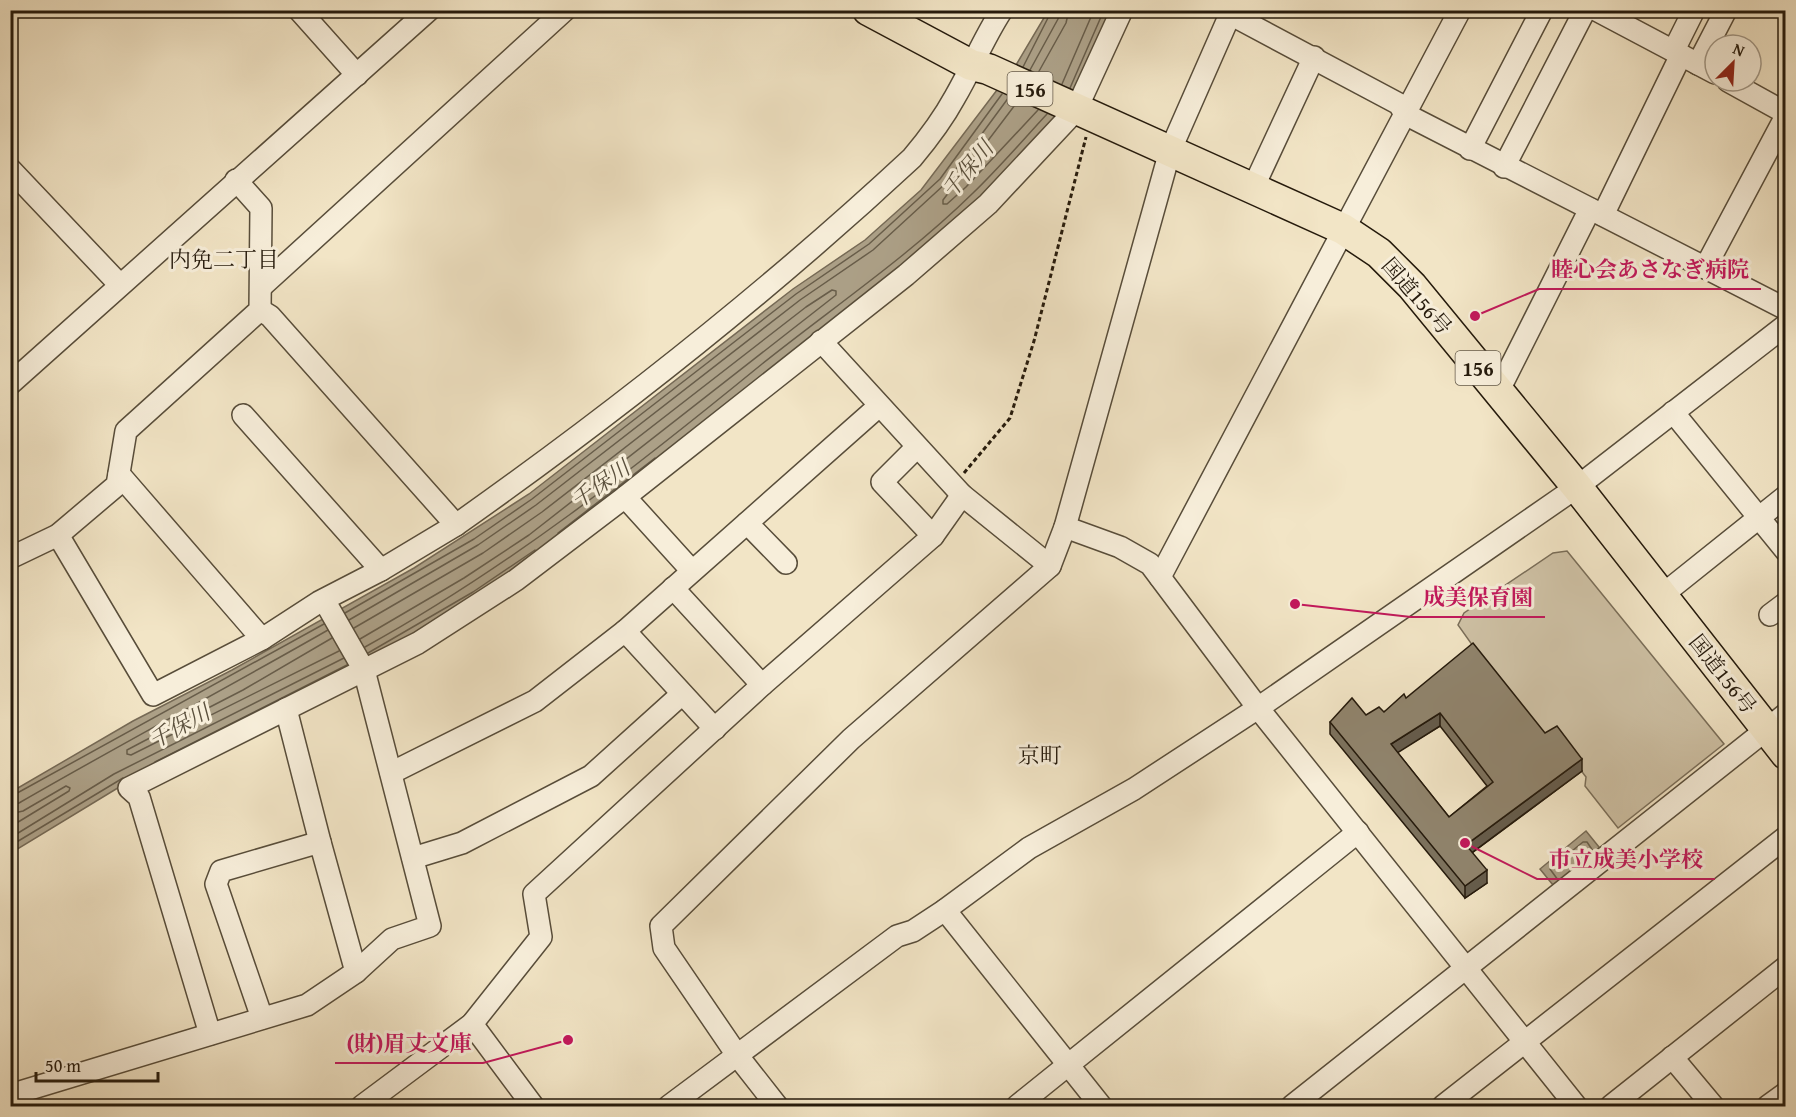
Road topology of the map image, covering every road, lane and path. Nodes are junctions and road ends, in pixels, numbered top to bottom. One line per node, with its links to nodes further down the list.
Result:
1 (299, 10): 17 (street)
2 (429, 10): 17 (street)
3 (565, 10): 32 (street)
4 (868, 10): 16 (highway, 国道156号 / 156)
5 (1002, 10): 16 (street)
6 (1122, 10): 19 (street)
7 (1460, 10): 20 (street)
8 (1542, 10): 22 (street)
9 (1585, 10): 24 (street)
10 (1596, 10): 15 (street)
11 (1694, 10): 15 (street)
12 (1726, 10): 15 (street)
13 (1231, 12): 14 (street); 23 (street)
14 (1314, 57): 20 (street); 27 (street)
15 (1692, 61): 28 (street)
16 (980, 67): 19 (highway, 国道156号 / 156); 50 (street)
17 (357, 75): 26 (street)
18 (1749, 93): 21 (street)
19 (1079, 112): 23 (highway, 国道156号 / 156); 36 (street); 45 (path)
20 (1405, 114): 22 (street); 29 (street)
21 (1785, 114): 30 (street)
22 (1470, 149): 24 (street)
23 (1170, 151): 27 (highway, 国道156号 / 156); 51 (street)
24 (1504, 167): 28 (street)
25 (10, 169): 31 (street)
26 (236, 180): 31 (street); 32 (street)
27 (1253, 188): 29 (highway, 国道156号 / 156)
28 (1597, 212): 30 (street); 38 (street)
29 (1343, 228): 38 (highway, 国道156号 / 156); 60 (street)
30 (1705, 268): 33 (street)
31 (120, 285): 37 (street)
32 (261, 287): 34 (street)
33 (1785, 309)
34 (260, 310): 43 (street); 50 (street)
35 (1785, 325): 40 (street)
36 (821, 341): 39 (street); 47 (street)
37 (14, 375)
38 (1498, 392): 44 (highway, 国道156号 / 156)
39 (879, 406): 42 (street); 49 (street)
40 (1673, 412): 44 (street); 48 (street)
41 (243, 415): 58 (street)
42 (917, 447): 45 (street); 53 (street)
43 (119, 474): 52 (street); 65 (street)
44 (1577, 487): 62 (highway, 国道156号 / 156); 69 (street)
45 (958, 490): 53 (street); 57 (street)
46 (1785, 496): 48 (street)
47 (625, 497): 59 (street); 66 (street)
48 (1759, 517): 54 (street); 62 (street)
49 (747, 523): 56 (street); 59 (street)
50 (456, 525): 58 (street)
51 (1065, 527): 57 (street); 60 (street)
52 (58, 535): 55 (street); 65 (street)
53 (933, 536): 67 (street)
54 (1785, 551)
55 (10, 558)
56 (786, 563)
57 (1050, 566): 87 (street)
58 (381, 570): 63 (street)
59 (692, 571): 61 (street)
60 (1160, 578): 69 (street)
61 (673, 588): 64 (street); 67 (street)
62 (1661, 596): 71 (highway, 国道156号 / 156)
63 (327, 605): 65 (street); 66 (street)
64 (625, 631): 68 (street); 74 (street)
65 (262, 639)
66 (362, 667): 70 (street); 74 (street)
67 (762, 685): 72 (street)
68 (682, 694): 72 (street); 78 (street)
69 (1258, 708): 75 (street); 79 (street)
70 (286, 709): 77 (street); 85 (street)
71 (1776, 721): 73 (highway, 国道156号 / 156); 81 (street)
72 (715, 729): 84 (street)
73 (1785, 754)
74 (391, 773): 78 (street)
75 (1358, 832): 81 (street); 89 (street)
76 (1785, 837): 86 (street)
77 (320, 842): 82 (street); 83 (street)
78 (412, 858): 82 (street)
79 (945, 910): 87 (street); 89 (street)
80 (1785, 967): 88 (street)
81 (1465, 968): 86 (street); 98 (street)
82 (356, 972): 83 (street)
83 (262, 1018): 85 (street)
84 (472, 1024): 92 (street); 93 (street)
85 (210, 1034): 91 (street)
86 (1524, 1043): 99 (street); 100 (street)
87 (737, 1055): 94 (street); 95 (street)
88 (1672, 1057): 101 (street); 102 (street)
89 (1068, 1065): 96 (street); 97 (street)
90 (1785, 1093): 103 (street)
91 (10, 1095)
92 (362, 1107)
93 (533, 1107)
94 (669, 1107)
95 (777, 1107)
96 (1017, 1107)
97 (1101, 1107)
98 (1292, 1107)
99 (1443, 1107)
100 (1576, 1107)
101 (1611, 1107)
102 (1713, 1107)
103 (1768, 1107)

